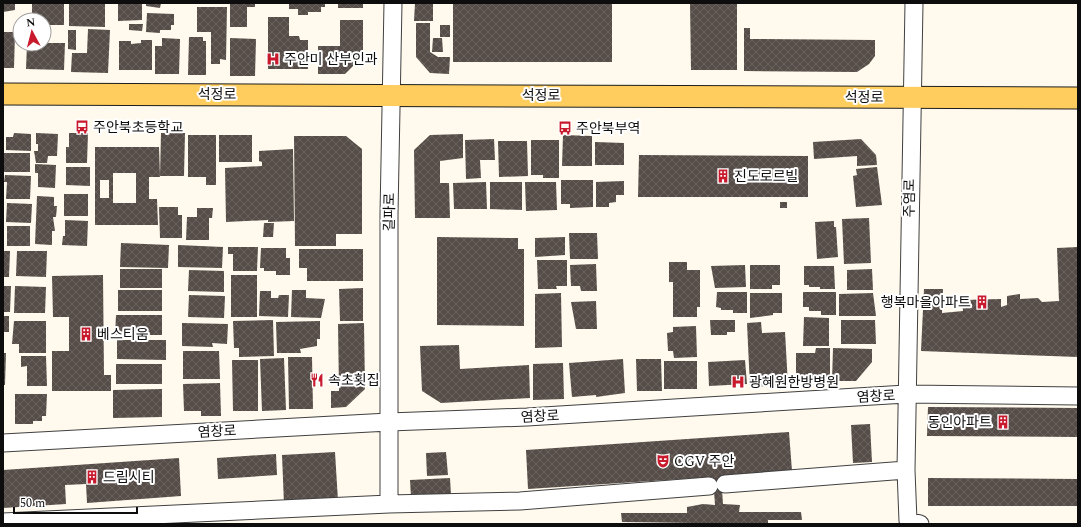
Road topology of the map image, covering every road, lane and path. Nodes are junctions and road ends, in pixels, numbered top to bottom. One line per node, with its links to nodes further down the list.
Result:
1 (393, 3): 4 (street, 길파로)
2 (914, 3): 5 (street, 주염로)
3 (3, 94): 4 (main road, 석정로)
4 (391, 95): 5 (main road, 석정로); 9 (street, 길파로)
5 (913, 97): 6 (main road, 석정로); 7 (street, 주염로)
6 (1078, 98)
7 (906, 394): 8 (street, 염창로); 9 (street, 염창로); 11 (street, 주염로)
8 (1078, 396)
9 (389, 422): 10 (street, 염창로); 12 (street, 길파로)
10 (3, 443)
11 (906, 470): 12 (street); 14 (street, 주염로)
12 (389, 504): 13 (street)
13 (3, 522)
14 (920, 524)

